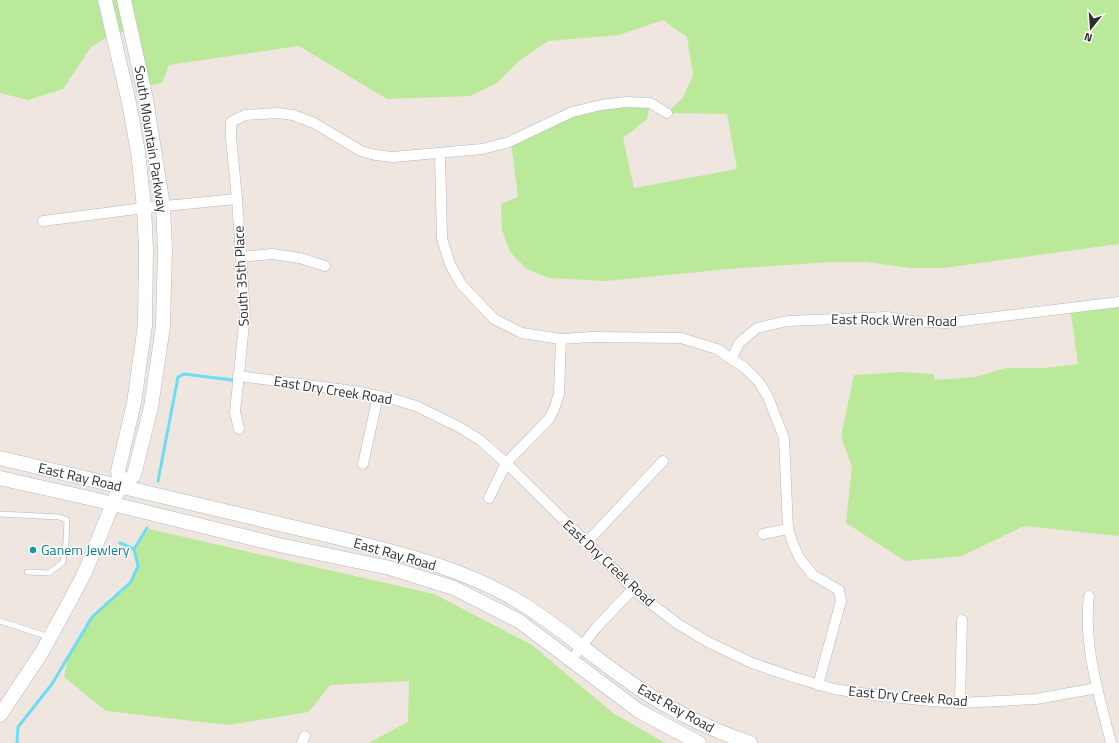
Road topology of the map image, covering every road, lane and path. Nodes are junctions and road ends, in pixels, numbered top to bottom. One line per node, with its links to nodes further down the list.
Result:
1 (105, 0): 7 (main road, South Mountain Parkway)
2 (124, 0): 6 (main road, South Mountain Parkway)
3 (667, 112): 4 (street)
4 (440, 154): 5 (street, South 35th Place); 12 (street)
5 (237, 199): 6 (street); 9 (street, South 35th Place)
6 (163, 206): 7 (street); 22 (main road, South Mountain Parkway)
7 (144, 208): 8 (street); 22 (main road, South Mountain Parkway)
8 (43, 221)
9 (241, 257): 10 (street); 14 (street, South 35th Place)
10 (325, 266)
11 (1119, 302): 13 (street, East Rock Wren Road)
12 (562, 339): 13 (street); 19 (street)
13 (732, 358): 25 (street)
14 (238, 376): 15 (street, East Dry Creek Road); 16 (street, South 35th Place)
15 (378, 396): 19 (street, East Dry Creek Road); 20 (street)
16 (239, 429)
17 (0, 458): 22 (main road, East Ray Road)
18 (663, 461): 27 (street)
19 (506, 463): 23 (street); 27 (street, East Dry Creek Road)
20 (363, 464)
21 (0, 478): 22 (main road, East Ray Road)
22 (116, 495): 33 (main road); 34 (main road, East Ray Road); 35 (main road, East Ray Road)
23 (488, 498)
24 (0, 514): 28 (lane)
25 (788, 529): 26 (street); 36 (street)
26 (763, 534)
27 (587, 542): 29 (street, East Dry Creek Road)
28 (27, 572)
29 (633, 589): 34 (street); 36 (street, East Dry Creek Road)
30 (1089, 596): 37 (street)
31 (962, 620): 38 (street)
32 (0, 621): 33 (lane)
33 (50, 637): 39 (main road)
34 (582, 646): 35 (street); 41 (main road, East Ray Road)
35 (571, 660): 40 (main road, East Ray Road)
36 (818, 685): 38 (street, East Dry Creek Road)
37 (1097, 688): 38 (street, East Dry Creek Road); 42 (street)
38 (960, 703)
39 (0, 715)
40 (699, 743)
41 (750, 743)
42 (1110, 743)

